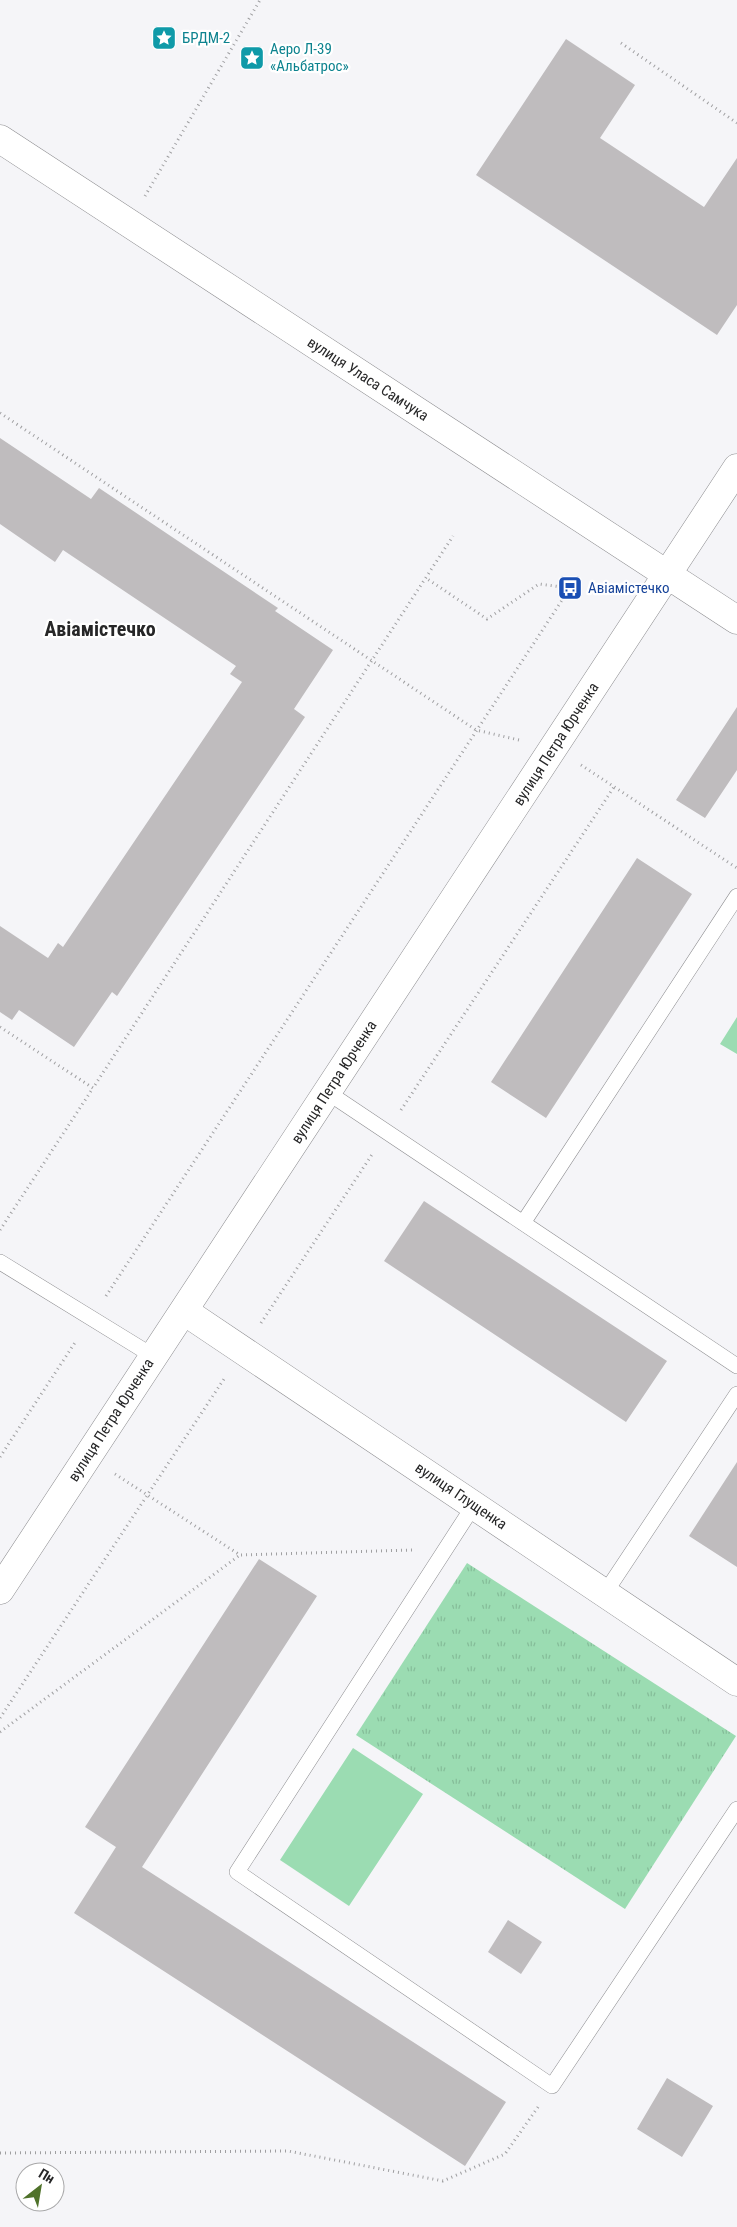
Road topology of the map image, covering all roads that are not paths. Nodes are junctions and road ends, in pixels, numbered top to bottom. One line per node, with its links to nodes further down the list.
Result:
1 (0, 139): 3 (street, вулиця Уласа Самчука)
2 (737, 468): 3 (street, вулиця Петра Юрченка)
3 (667, 574): 4 (street, вулиця Уласа Самчука); 6 (street, вулиця Петра Юрченка)
4 (737, 620)
5 (737, 896): 7 (lane)
6 (327, 1092): 7 (lane); 9 (street, вулиця Петра Юрченка)
7 (523, 1223): 11 (lane)
8 (0, 1262): 10 (lane)
9 (184, 1310): 10 (street, вулиця Петра Юрченка); 13 (street, вулиця Глущенка)
10 (153, 1356): 14 (street, вулиця Петра Юрченка)
11 (737, 1366)
12 (737, 1394): 15 (lane)
13 (474, 1505): 15 (street, вулиця Глущенка); 17 (lane)
14 (0, 1590)
15 (605, 1593): 16 (street, вулиця Глущенка)
16 (737, 1682)
17 (737, 1809)

